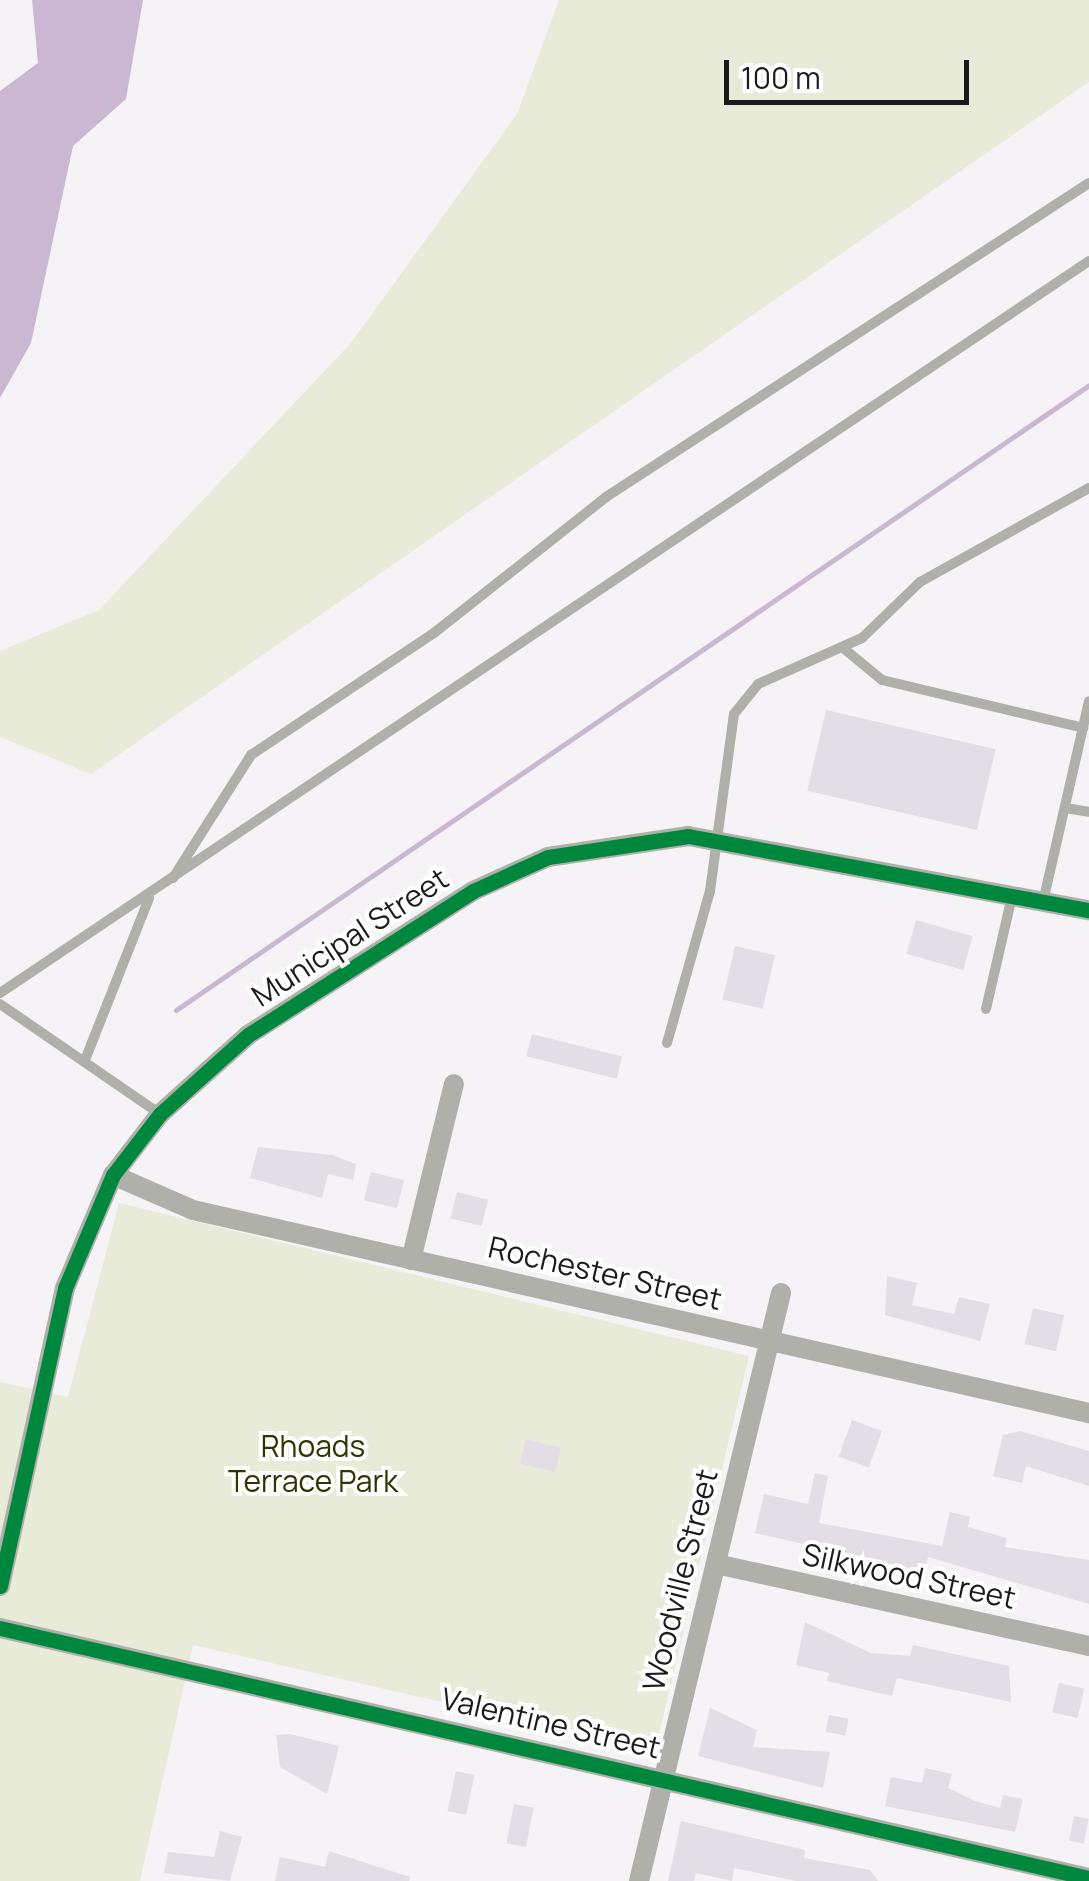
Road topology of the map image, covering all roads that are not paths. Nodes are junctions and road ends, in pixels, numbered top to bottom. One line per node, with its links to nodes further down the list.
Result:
1 (1089, 183): 12 (lane)
2 (1089, 261): 12 (lane)
3 (1089, 488): 4 (lane)
4 (842, 647): 6 (lane); 11 (lane)
5 (1089, 702): 6 (lane)
6 (1083, 728): 7 (lane)
7 (1075, 762): 8 (lane); 9 (lane)
8 (1089, 768)
9 (1065, 808): 10 (lane); 15 (lane)
10 (1089, 812)
11 (712, 838): 13 (street, Municipal Street); 20 (lane); 23 (street, Municipal Street)
12 (169, 883): 14 (lane)
13 (1012, 896): 15 (street, Municipal Street); 19 (lane)
14 (149, 897): 17 (lane); 21 (lane)
15 (1043, 902): 16 (street, Municipal Street)
16 (1089, 910)
17 (0, 992)
18 (0, 1004): 21 (lane)
19 (986, 1009)
20 (667, 1043)
21 (84, 1060): 23 (lane)
22 (454, 1084): 25 (street)
23 (160, 1114): 24 (street, Municipal Street)
24 (113, 1176): 25 (street, Rochester Street); 30 (street, Municipal Street)
25 (411, 1260): 27 (street, Rochester Street)
26 (780, 1293): 27 (street, Woodville Street)
27 (767, 1340): 28 (street, Rochester Street); 29 (street, Woodville Street)
28 (1089, 1413)
29 (716, 1564): 32 (street, Silkwood Street); 33 (street, Woodville Street)
30 (0, 1586)
31 (0, 1628): 33 (street, Valentine Street)
32 (1089, 1646)
33 (663, 1777): 34 (street, Valentine Street); 35 (street, Woodville Street)
34 (1089, 1878)
35 (639, 1881)

